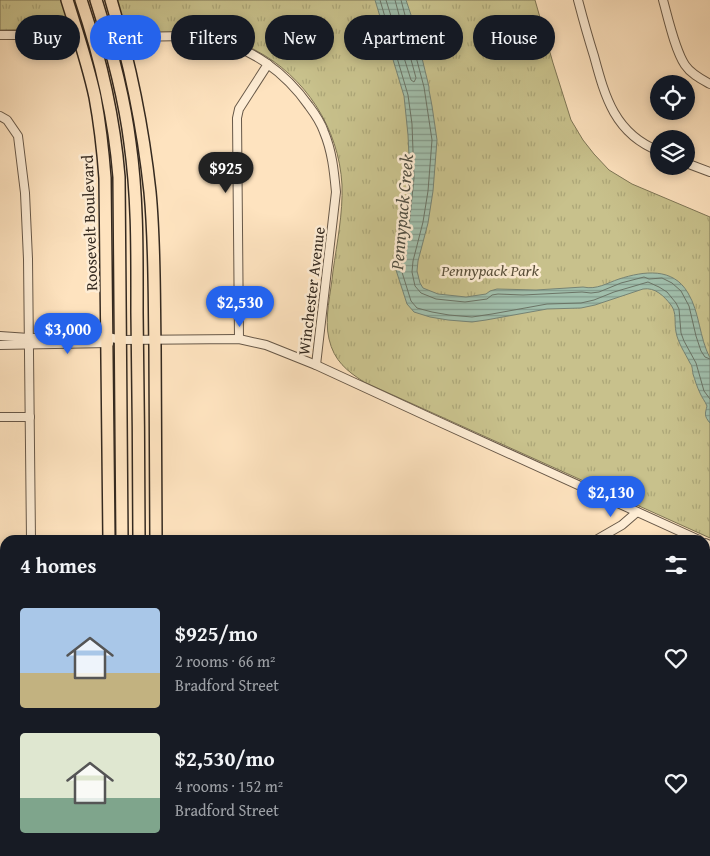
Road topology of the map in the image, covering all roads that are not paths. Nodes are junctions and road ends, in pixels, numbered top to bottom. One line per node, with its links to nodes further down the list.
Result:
1 (81, 0): 21 (highway, Roosevelt Boulevard)
2 (96, 0): 26 (highway)
3 (111, 0): 8 (highway)
4 (578, 0): 18 (street)
5 (663, 0): 15 (street)
6 (68, 2): 7 (highway, Roosevelt Boulevard)
7 (72, 15)
8 (115, 15)
9 (0, 35): 10 (street)
10 (15, 35)
11 (161, 37): 14 (street, Winchester Avenue)
12 (80, 42): 16 (highway, Roosevelt Boulevard)
13 (127, 60): 27 (highway)
14 (268, 64): 23 (street); 30 (street, Winchester Avenue)
15 (710, 84)
16 (97, 112): 21 (highway); 24 (highway, Roosevelt Boulevard)
17 (0, 116): 28 (street)
18 (650, 146)
19 (695, 166): 20 (street)
20 (710, 172)
21 (119, 177): 25 (highway, Roosevelt Boulevard)
22 (0, 336): 28 (street)
23 (239, 339): 27 (street); 30 (street)
24 (108, 340): 25 (street); 28 (street); 35 (highway, Roosevelt Boulevard)
25 (121, 340): 26 (street); 36 (highway, Roosevelt Boulevard)
26 (138, 340): 27 (street); 37 (highway)
27 (155, 340): 38 (highway)
28 (29, 341): 29 (street); 32 (street)
29 (0, 345)
30 (316, 365): 33 (street, Winchester Avenue)
31 (0, 417): 32 (street)
32 (30, 418): 34 (street)
33 (637, 512): 39 (street); 40 (street, Winchester Avenue)
34 (31, 535)
35 (109, 535)
36 (122, 535)
37 (139, 535)
38 (156, 535)
39 (605, 535)
40 (683, 535)

